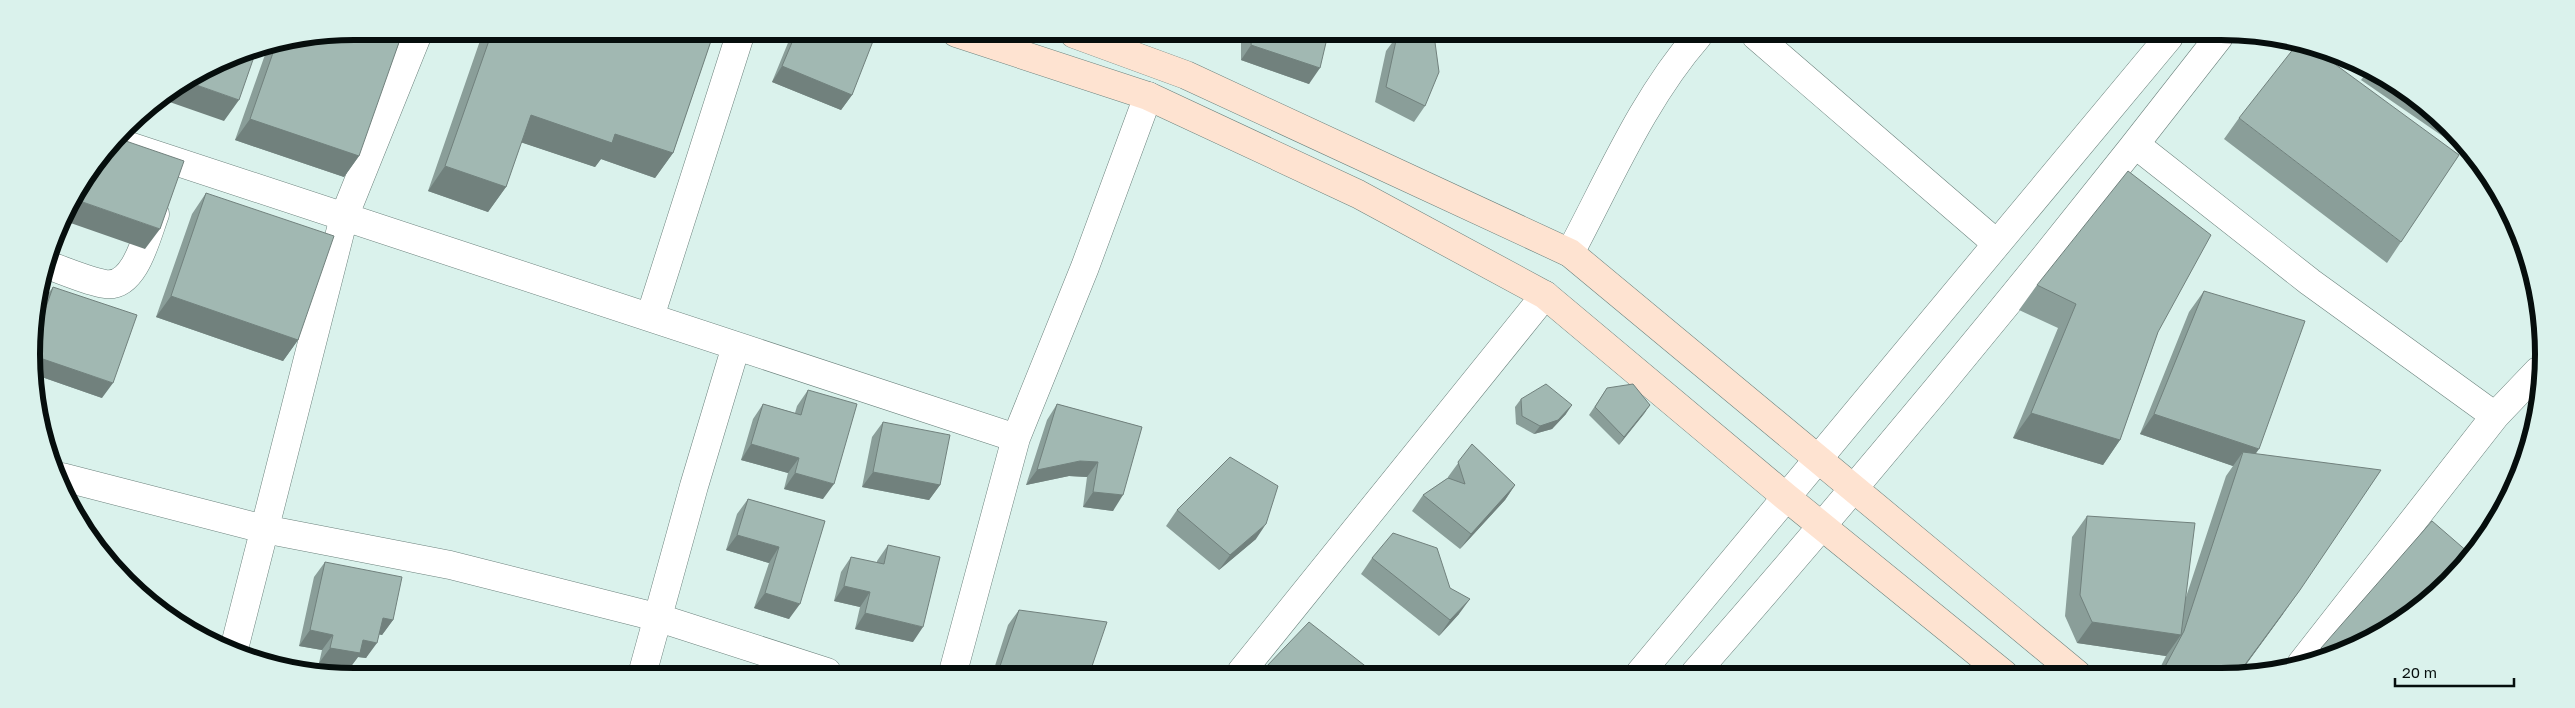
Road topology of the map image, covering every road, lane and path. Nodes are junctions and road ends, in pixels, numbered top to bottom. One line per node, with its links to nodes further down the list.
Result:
1 (417, 40): 13 (street)
2 (738, 40): 18 (street)
3 (977, 40): 9 (main road)
4 (1090, 40): 15 (main road)
5 (1694, 40): 15 (street)
6 (1761, 40): 14 (street)
7 (2166, 40): 14 (street)
8 (2217, 40): 11 (street)
9 (1148, 96): 17 (main road); 22 (street)
10 (122, 143): 12 (street)
11 (2136, 144): 21 (street); 25 (street)
12 (176, 162): 13 (street); 16 (street)
13 (344, 217): 18 (street); 29 (street)
14 (1996, 243): 23 (street)
15 (1570, 253): 23 (main road)
16 (53, 267)
17 (1545, 295): 26 (main road); 37 (street)
18 (650, 317): 19 (street)
19 (736, 346): 22 (street); 31 (street)
20 (2534, 375): 21 (street)
21 (2495, 416): 27 (street)
22 (1016, 438): 36 (street)
23 (1817, 458): 25 (main road); 26 (street)
24 (66, 478): 29 (street)
25 (1854, 488): 28 (street); 41 (main road)
26 (1786, 497): 28 (main road); 38 (street)
27 (2417, 518): 30 (street); 33 (street)
28 (1823, 527): 39 (street); 40 (main road)
29 (264, 529): 31 (street); 32 (street)
30 (2439, 534)
31 (656, 617): 34 (street); 35 (street)
32 (235, 644)
33 (2308, 655)
34 (644, 668)
35 (815, 668)
36 (954, 668)
37 (1244, 668)
38 (1644, 668)
39 (1699, 668)
40 (1997, 668)
41 (2071, 668)

